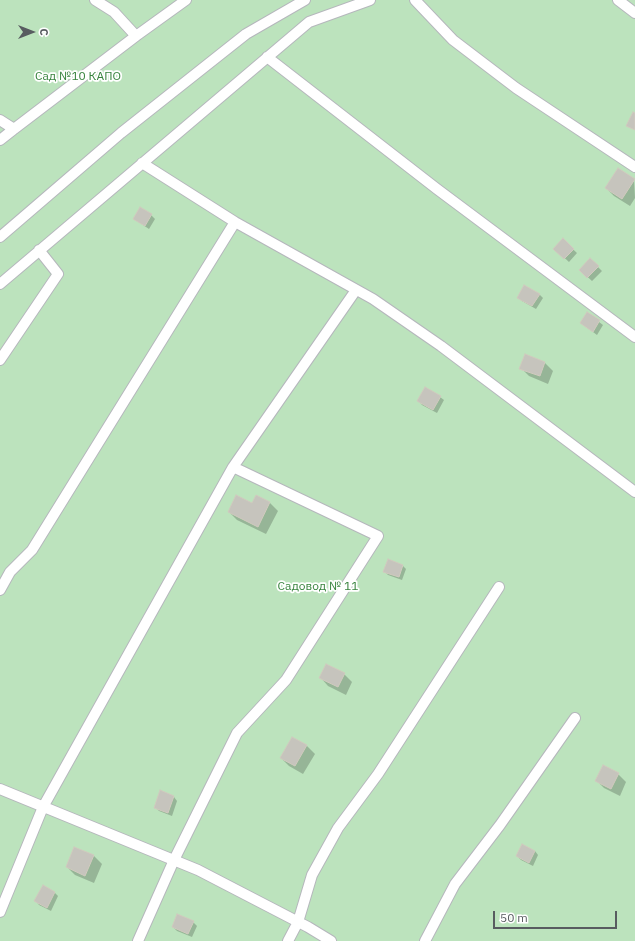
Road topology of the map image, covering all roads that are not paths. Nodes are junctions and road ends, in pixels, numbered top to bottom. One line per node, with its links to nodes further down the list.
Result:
1 (95, 0): 8 (lane)
2 (186, 0): 8 (lane)
3 (305, 0): 16 (lane)
4 (370, 0): 9 (lane)
5 (415, 0): 14 (lane)
6 (618, 0): 7 (lane)
7 (635, 13)
8 (136, 36): 11 (lane)
9 (267, 57): 13 (lane); 20 (lane)
10 (0, 120): 11 (lane)
11 (14, 129): 12 (lane)
12 (0, 140)
13 (142, 163): 15 (lane); 17 (lane)
14 (635, 167)
15 (235, 222): 19 (lane); 25 (lane)
16 (0, 237)
17 (39, 250): 18 (lane); 21 (lane)
18 (0, 284)
19 (356, 290): 22 (lane); 23 (lane)
20 (635, 337)
21 (0, 360)
22 (234, 467): 28 (lane); 29 (lane)
23 (635, 492)
24 (499, 587): 31 (lane)
25 (0, 590)
26 (575, 718): 35 (lane)
27 (0, 789): 28 (lane)
28 (43, 807): 29 (lane); 30 (lane)
29 (174, 860): 31 (lane); 32 (lane)
30 (0, 912)
31 (298, 922): 33 (lane); 34 (lane)
32 (138, 941)
33 (288, 941)
34 (331, 941)
35 (425, 941)

